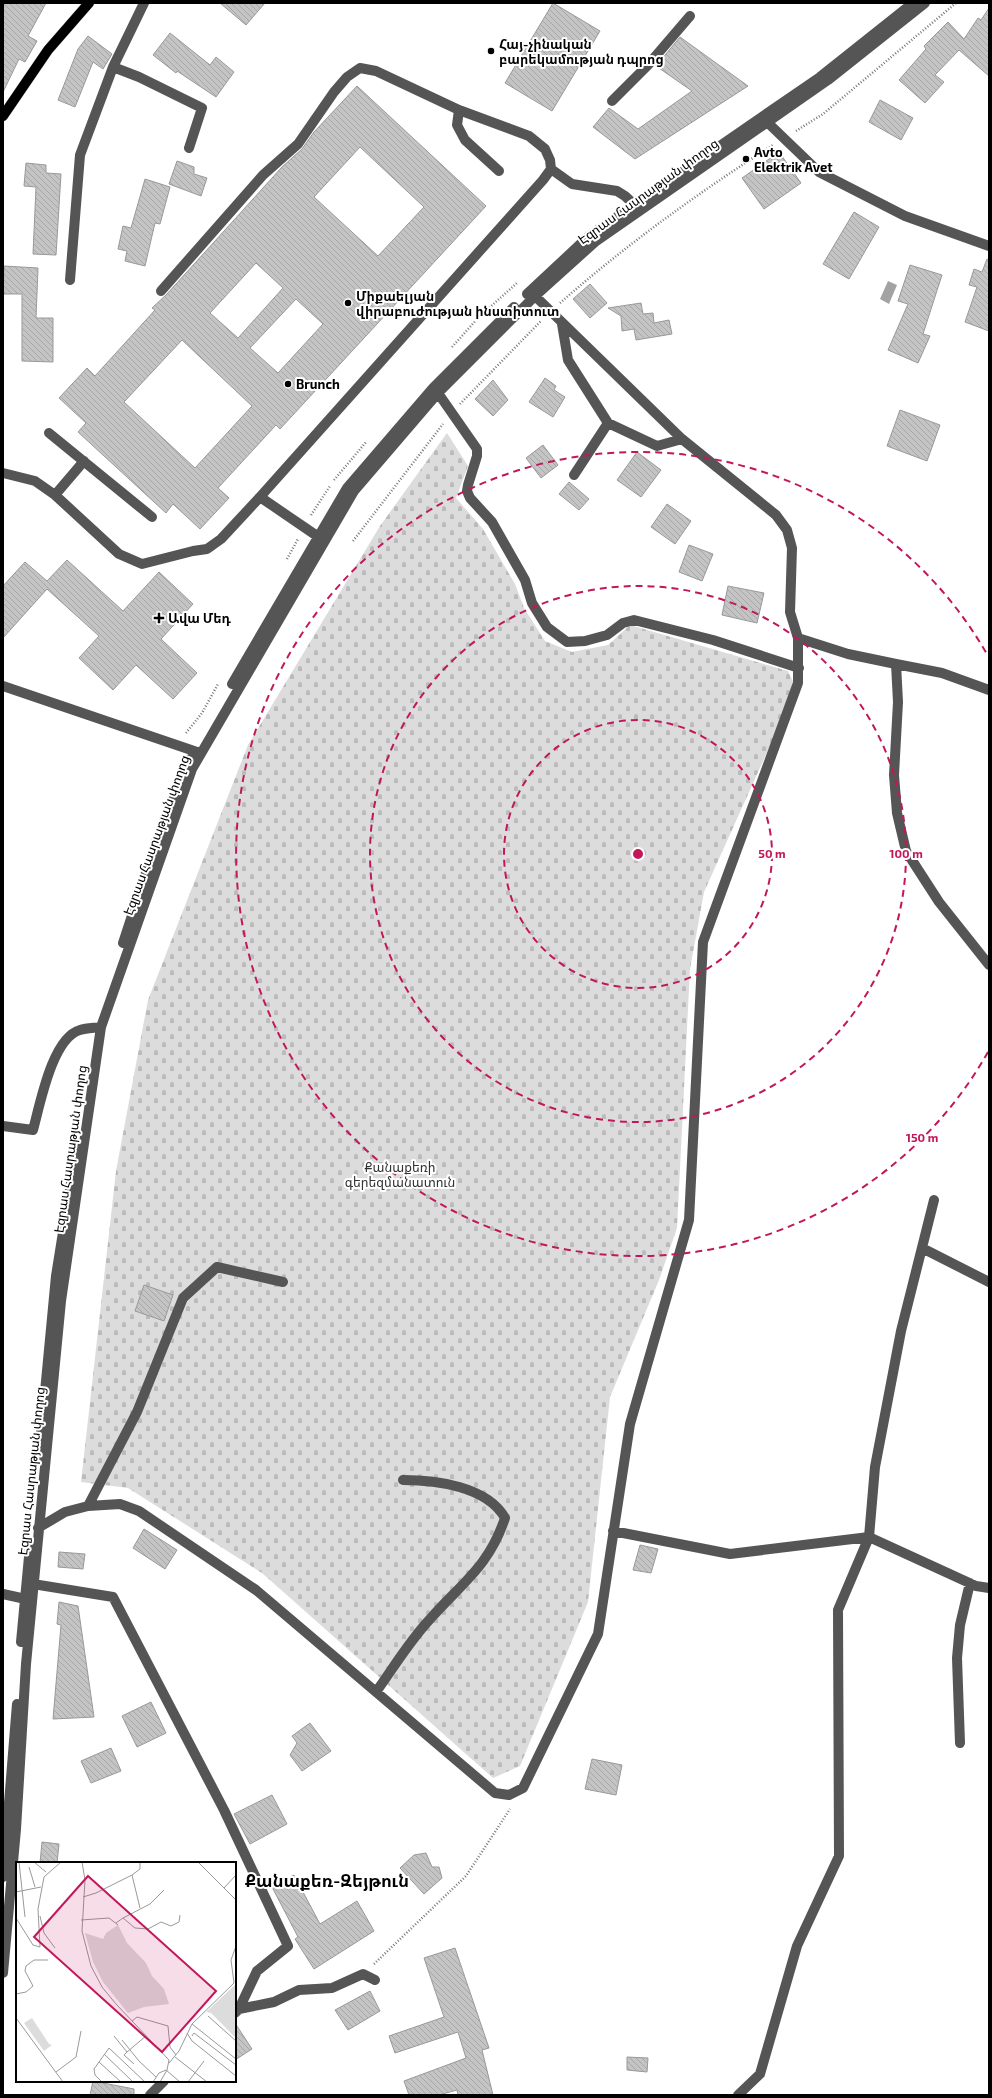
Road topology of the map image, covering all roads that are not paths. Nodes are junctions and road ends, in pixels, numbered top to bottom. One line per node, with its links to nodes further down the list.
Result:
1 (89, 3): 9 (main road)
2 (144, 3): 6 (street)
3 (913, 3): 14 (street, Էզրաս Հասրաթյան փողոց)
4 (925, 3): 10 (street, Էզրաս Հասրաթյան փողոց)
5 (690, 16): 7 (street)
6 (112, 67): 11 (street); 16 (street)
7 (612, 101)
8 (459, 110): 12 (street); 13 (street); 17 (street)
9 (3, 116)
10 (767, 122): 14 (street, Էզրաս Հասրաթյան փողոց); 15 (street)
11 (189, 148)
12 (551, 169): 14 (street); 28 (street)
13 (500, 171)
14 (638, 208): 18 (street, Էզրաս Հասրաթյան փողոց); 30 (street, Էզրաս Հասրաթյան փողոց)
15 (989, 246)
16 (70, 280)
17 (160, 291)
18 (534, 296): 19 (street); 20 (street, Էզրաս Հասրաթյան փողոց)
19 (562, 324): 21 (street); 23 (street)
20 (438, 393): 30 (street, Էզրաս Հասրաթյան փողոց); 33 (street)
21 (608, 423): 23 (street); 26 (street)
22 (49, 433): 24 (street)
23 (682, 439): 31 (street)
24 (84, 461): 27 (street); 29 (street)
25 (3, 473): 27 (street)
26 (574, 475)
27 (55, 495): 28 (street)
28 (260, 497): 30 (street)
29 (152, 517)
30 (322, 538): 36 (street, Էզրաս Հասրաթյան փողոց)
31 (798, 638): 32 (street); 33 (street)
32 (896, 664): 35 (street); 37 (street)
33 (799, 668): 47 (street)
34 (3, 686): 36 (street)
35 (989, 690)
36 (197, 752): 38 (street, Էզրաս Հասրաթյան փողոց)
37 (989, 965)
38 (98, 1027): 39 (street); 46 (street, Էզրաս Հասրաթյան փողոց); 53 (street, Էզրաս Հասրաթյան փողոց)
39 (3, 1126)
40 (934, 1200): 41 (street)
41 (922, 1248): 43 (street); 48 (street)
42 (283, 1282): 45 (street)
43 (989, 1282)
44 (403, 1480): 54 (street)
45 (88, 1506): 46 (street); 54 (street)
46 (38, 1528): 50 (street, Էզրաս Հասրաթյան փողոց)
47 (614, 1531): 48 (street); 54 (street)
48 (869, 1537): 49 (street); 63 (street)
49 (970, 1583): 51 (street); 55 (street)
50 (33, 1584): 53 (street, Էզրաս Հասրաթյան փողոց); 60 (street)
51 (989, 1588)
52 (3, 1594): 53 (street)
53 (28, 1600): 56 (street, Էզրաս Հասրաթյան փողոց)
54 (376, 1692)
55 (960, 1743)
56 (9, 1828): 57 (street, Էզրաս Հասրաթյան փողոց); 58 (street, Էզրաս Հասրաթյան փողոց)
57 (3, 1877)
58 (3, 1973)
59 (375, 1980): 60 (street)
60 (237, 2011)
61 (163, 2082): 62 (street)
62 (150, 2095)
63 (738, 2095)

